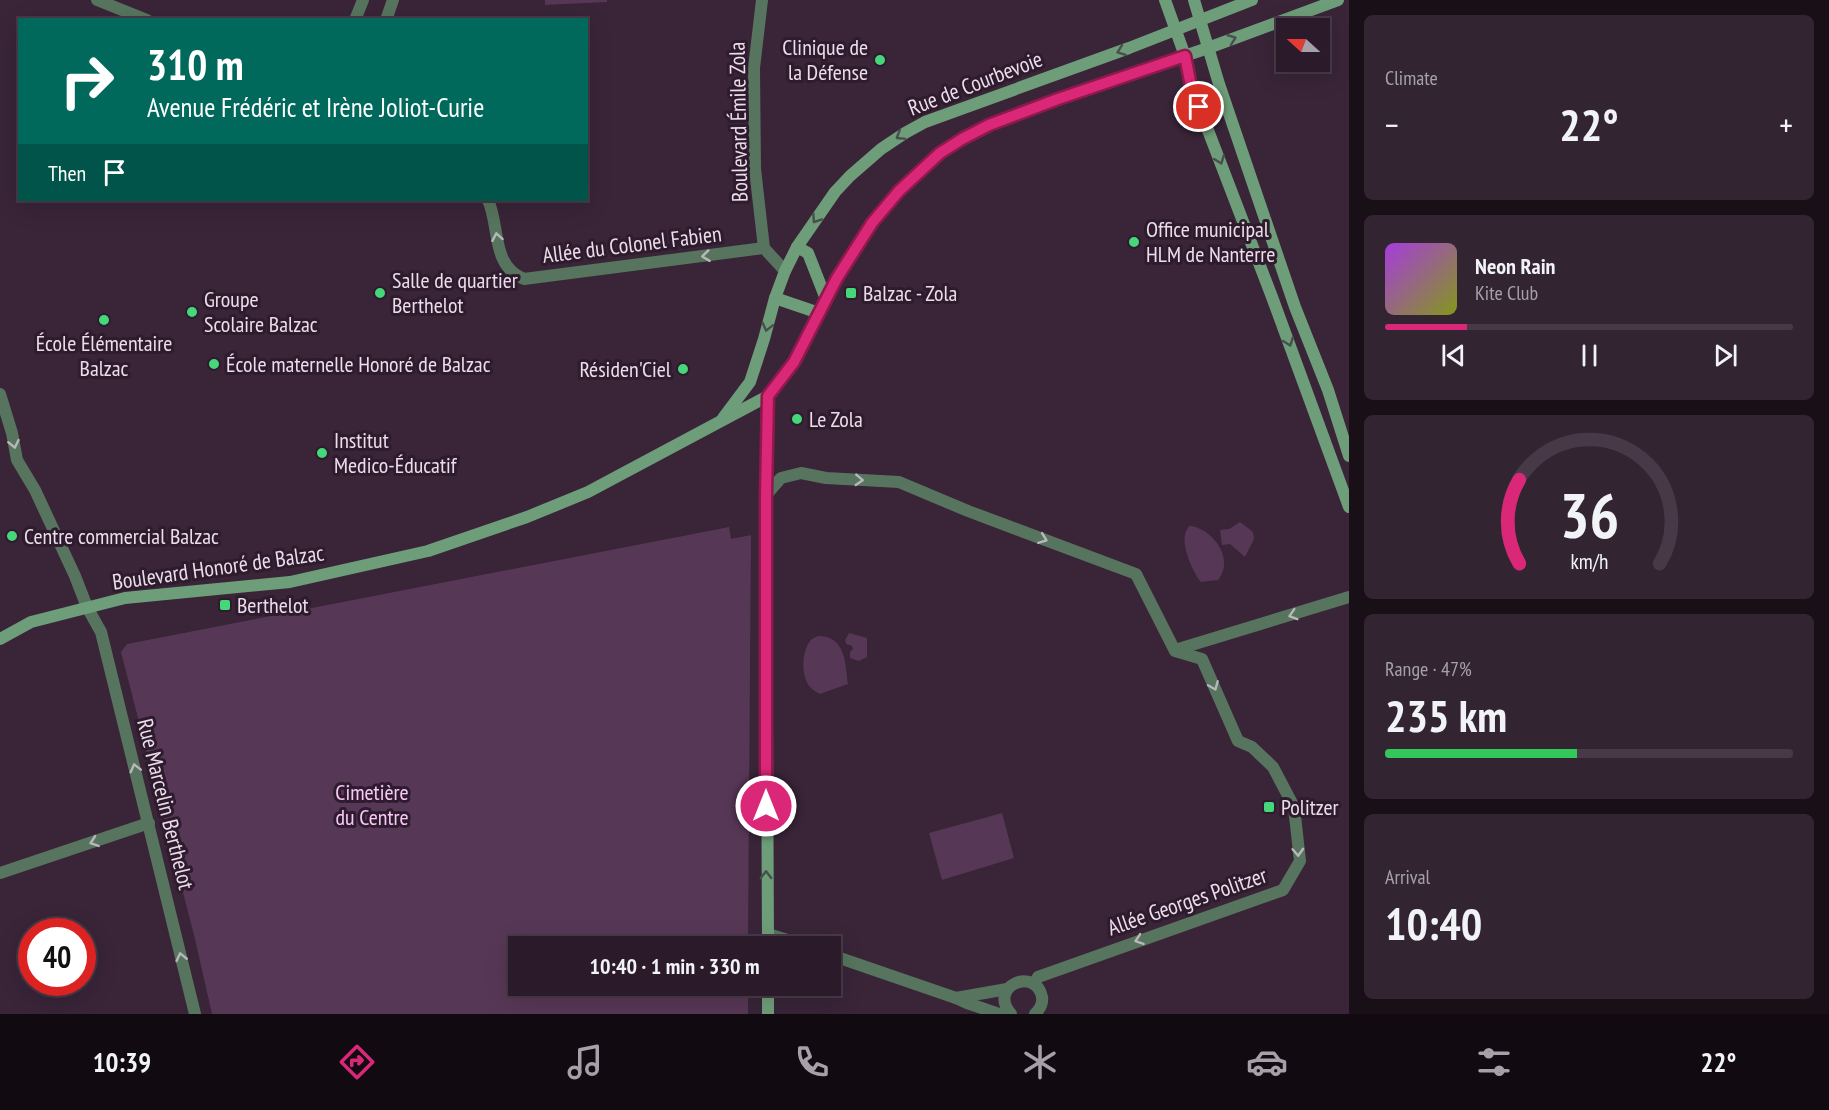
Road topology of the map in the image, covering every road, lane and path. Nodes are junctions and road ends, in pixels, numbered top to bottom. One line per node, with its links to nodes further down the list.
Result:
1 (97, 0): 9 (street)
2 (363, 0): 10 (street)
3 (393, 0): 11 (street)
4 (762, 0): 18 (street, Boulevard Émile Zola)
5 (1165, 0): 13 (street)
6 (1194, 0): 12 (street)
7 (1252, 0): 12 (street, Rue de Courbevoie)
8 (1338, 0): 14 (street, Rue de Courbevoie, one-way to 8)
9 (136, 17)
10 (356, 18)
11 (387, 18)
12 (1199, 20): 13 (street, Rue de Courbevoie); 14 (street)
13 (1175, 29): 15 (street); 17 (street, Rue de Courbevoie, one-way to 17)
14 (1208, 48): 15 (street, Rue de Courbevoie); 26 (street)
15 (1185, 56): 21 (street, Rue de Courbevoie); 28 (street, one-way to 28)
16 (488, 201): 18 (street, Allée du Colonel Fabien, one-way to 16)
17 (797, 247): 19 (street, Rue de Courbevoie); 21 (street)
18 (764, 249): 19 (street)
19 (785, 271): 20 (street, Rue de Courbevoie)
20 (775, 298): 22 (street); 25 (street, Rue de Courbevoie, one-way to 25)
21 (826, 299): 22 (street, Rue de Courbevoie)
22 (819, 313): 24 (street, Rue de Courbevoie)
23 (0, 394): 30 (street, Rue Marcelin Berthelot, one-way to 30)
24 (768, 396): 25 (street, Rue de Courbevoie); 27 (street)
25 (720, 421): 30 (street, Boulevard Honoré de Balzac)
26 (1349, 456)
27 (766, 495): 32 (street, one-way to 32); 35 (street, one-way to 27)
28 (1349, 507)
29 (1349, 597): 32 (street, one-way to 32)
30 (87, 608): 31 (street, Boulevard Honoré de Balzac); 33 (street, Rue Marcelin Berthelot, one-way to 30)
31 (0, 639)
32 (1175, 651): 37 (street, Allée Georges Politzer, one-way to 37)
33 (149, 823): 34 (street, one-way to 34); 41 (street, Rue Marcelin Berthelot, one-way to 33)
34 (0, 873)
35 (768, 936)
36 (841, 958): 40 (street)
37 (1034, 984): 38 (street, Allée Georges Politzer); 46 (street)
38 (1007, 989): 40 (street, Allée Georges Politzer); 45 (street)
39 (768, 996): 42 (street)
40 (956, 998): 43 (street)
41 (195, 1014)
42 (768, 1014)
43 (999, 1014)
44 (1005, 1014): 45 (street)
45 (1010, 1014)
46 (1035, 1014)

